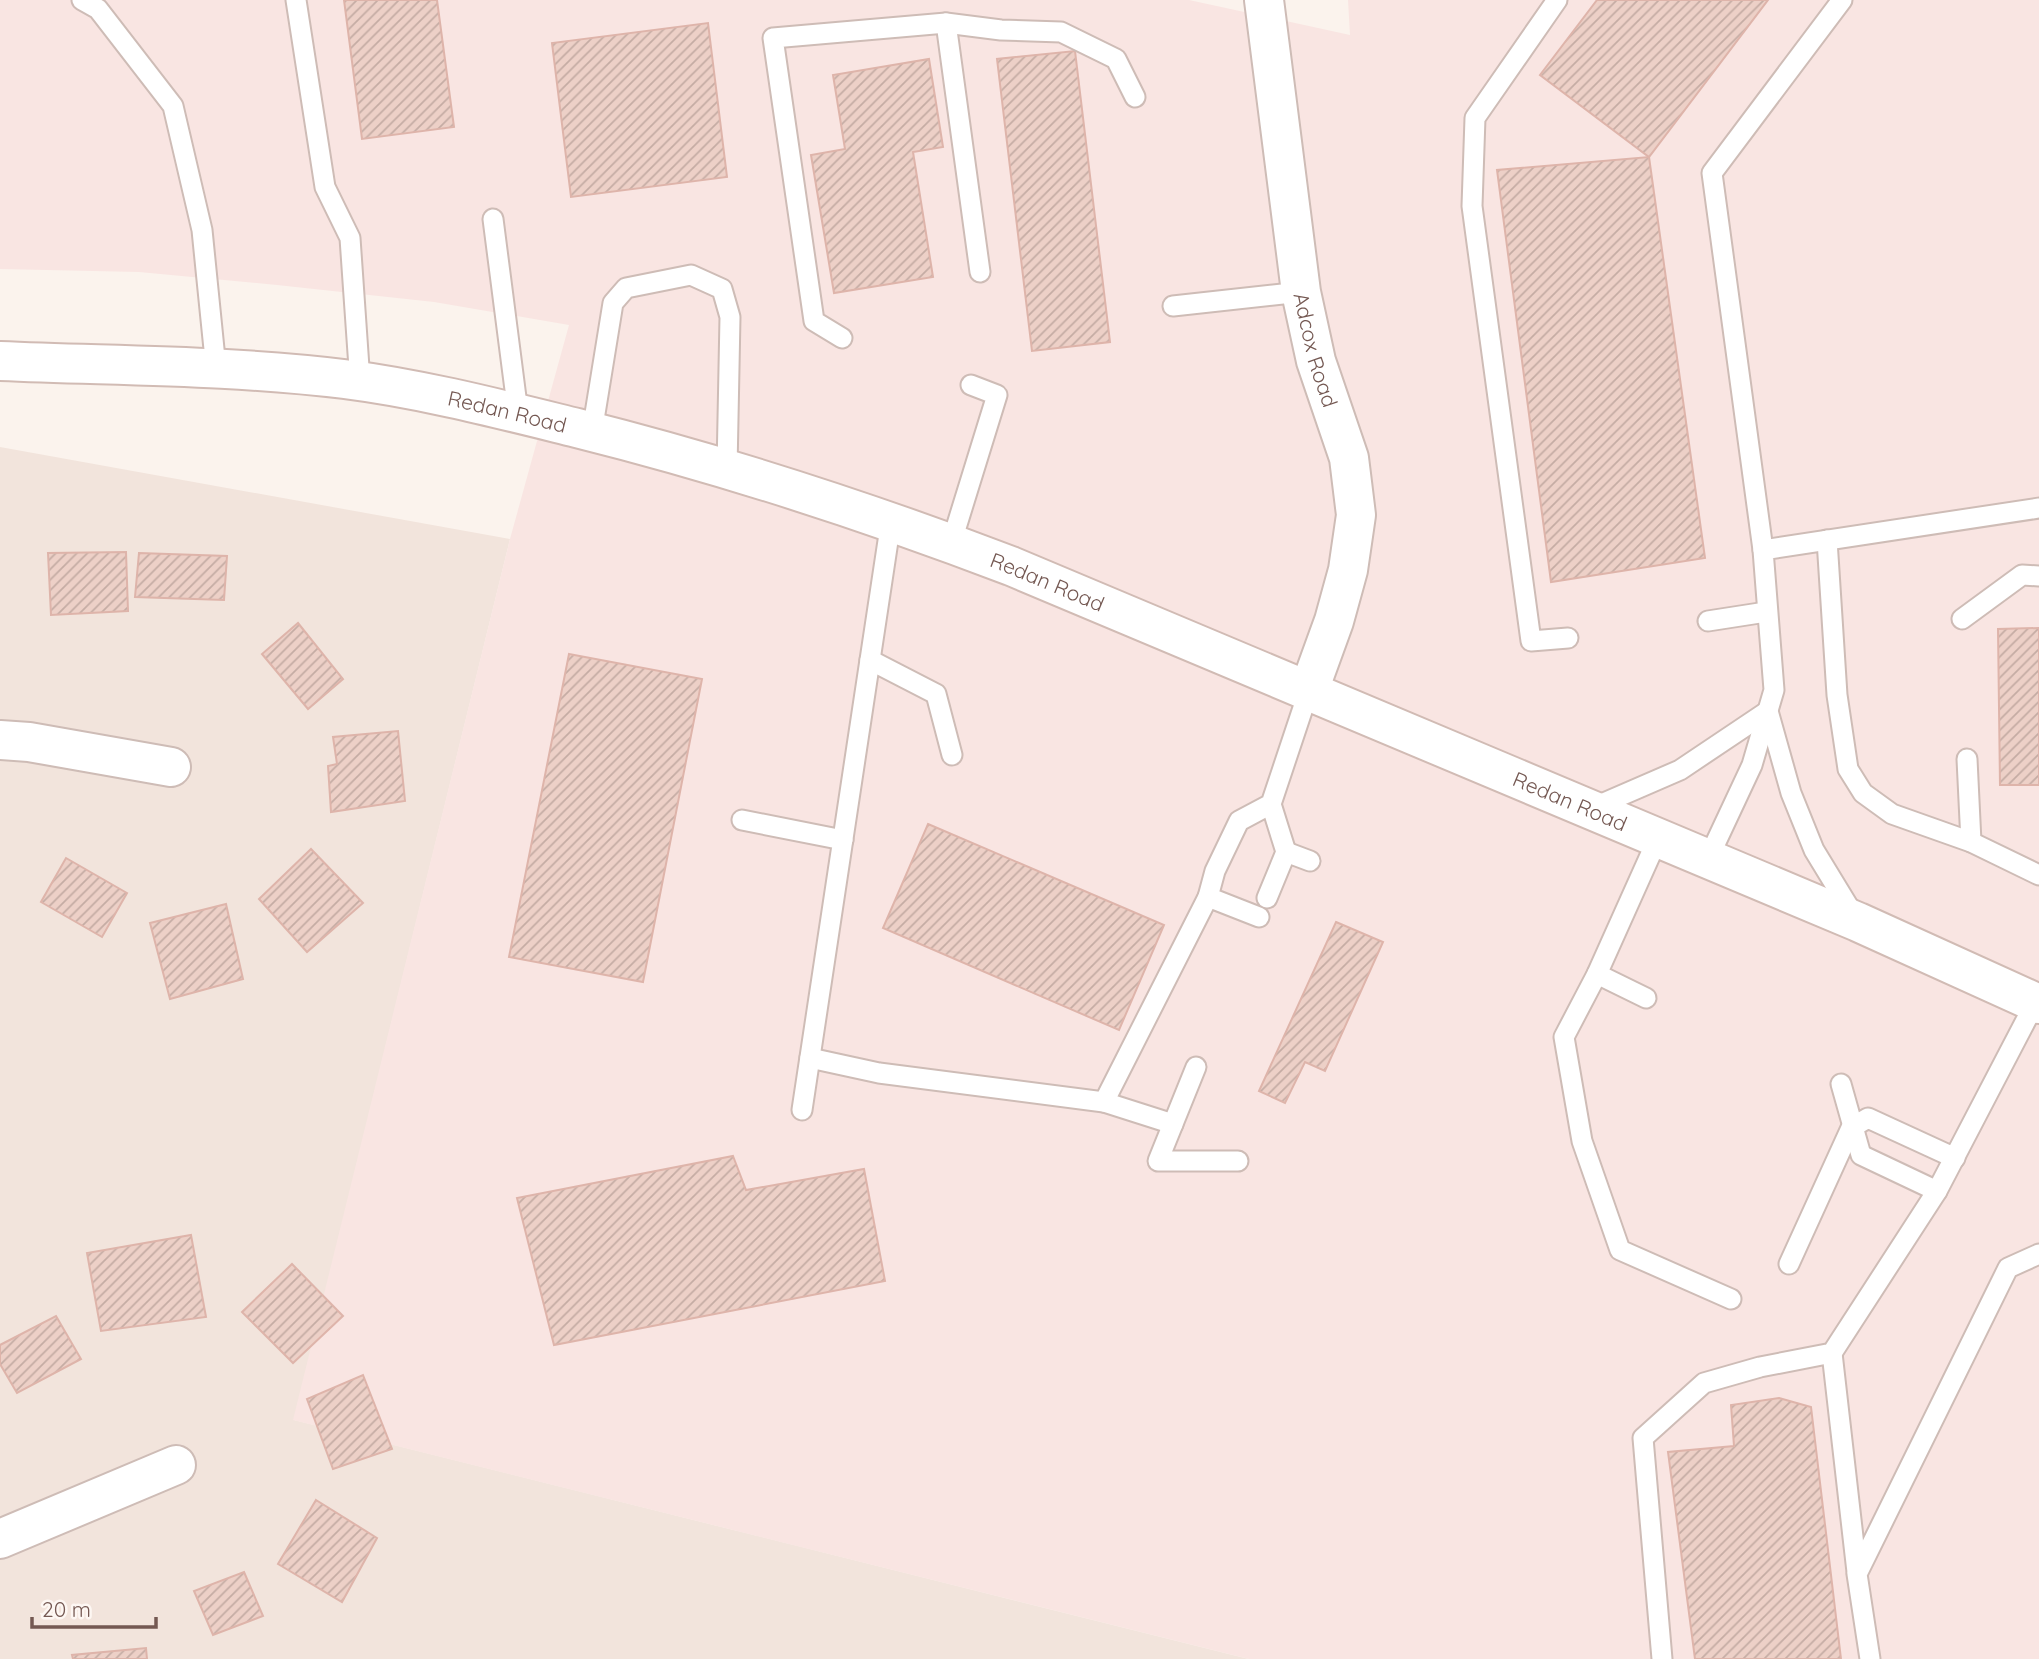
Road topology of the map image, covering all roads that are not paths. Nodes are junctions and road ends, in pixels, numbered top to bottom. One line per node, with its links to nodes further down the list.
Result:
1 (82, 0): 14 (lane)
2 (296, 0): 15 (lane)
3 (1264, 0): 10 (main road, Adcox Road)
4 (1558, 0): 29 (lane)
5 (1842, 0): 24 (lane)
6 (946, 23): 7 (lane); 9 (lane); 12 (lane)
7 (1135, 97)
8 (493, 219): 17 (lane)
9 (980, 272)
10 (1301, 292): 11 (lane); 31 (main road, Adcox Road)
11 (1173, 306)
12 (842, 338)
13 (0, 362): 14 (main road, Redan Road)
14 (216, 369): 15 (main road, Redan Road)
15 (360, 382): 17 (main road, Redan Road)
16 (971, 386): 23 (lane)
17 (518, 413): 18 (main road, Redan Road)
18 (592, 432): 19 (main road, Redan Road); 19 (lane)
19 (727, 468): 21 (main road, Redan Road)
20 (2039, 508): 22 (lane)
21 (891, 521): 23 (main road, Redan Road); 30 (lane)
22 (1827, 540): 24 (lane); 42 (lane)
23 (951, 544): 31 (main road, Redan Road)
24 (1763, 550): 26 (lane)
25 (2039, 576): 27 (lane)
26 (1766, 612): 28 (lane); 32 (lane)
27 (1962, 619)
28 (1708, 621)
29 (1568, 638)
30 (870, 660): 34 (lane); 41 (lane)
31 (1309, 690): 37 (lane); 38 (main road, Redan Road)
32 (1768, 711): 38 (lane); 44 (lane); 50 (lane)
33 (0, 740): 36 (main road)
34 (952, 755)
35 (1967, 759): 42 (lane)
36 (172, 767)
37 (1271, 804): 43 (lane); 47 (lane)
38 (1589, 809): 40 (main road, Redan Road)
39 (742, 820): 41 (lane)
40 (1658, 838): 44 (main road, Redan Road); 51 (lane)
41 (843, 840): 54 (lane)
42 (1971, 842): 46 (lane)
43 (1286, 852): 45 (lane); 48 (lane)
44 (1708, 859): 50 (main road, Redan Road)
45 (1310, 862)
46 (2039, 874)
47 (1208, 897): 49 (lane); 57 (lane)
48 (1267, 898)
49 (1259, 917)
50 (1858, 922): 53 (main road, Redan Road)
51 (1597, 974): 52 (lane); 66 (lane)
52 (1646, 998)
53 (2037, 1003): 61 (lane)
54 (810, 1058): 57 (lane); 58 (lane)
55 (1196, 1067): 59 (lane)
56 (1841, 1084): 60 (lane)
57 (1104, 1102): 59 (lane)
58 (802, 1110)
59 (1173, 1124): 62 (lane)
60 (1851, 1128): 61 (lane); 63 (lane); 65 (lane)
61 (1955, 1158): 63 (lane)
62 (1238, 1161)
63 (1937, 1191): 67 (lane)
64 (2039, 1254): 70 (lane)
65 (1789, 1264)
66 (1731, 1299)
67 (1832, 1353): 70 (lane); 71 (lane)
68 (176, 1465): 69 (main road)
69 (0, 1539)
70 (1857, 1574): 72 (lane)
71 (1662, 1659)
72 (1870, 1659)

